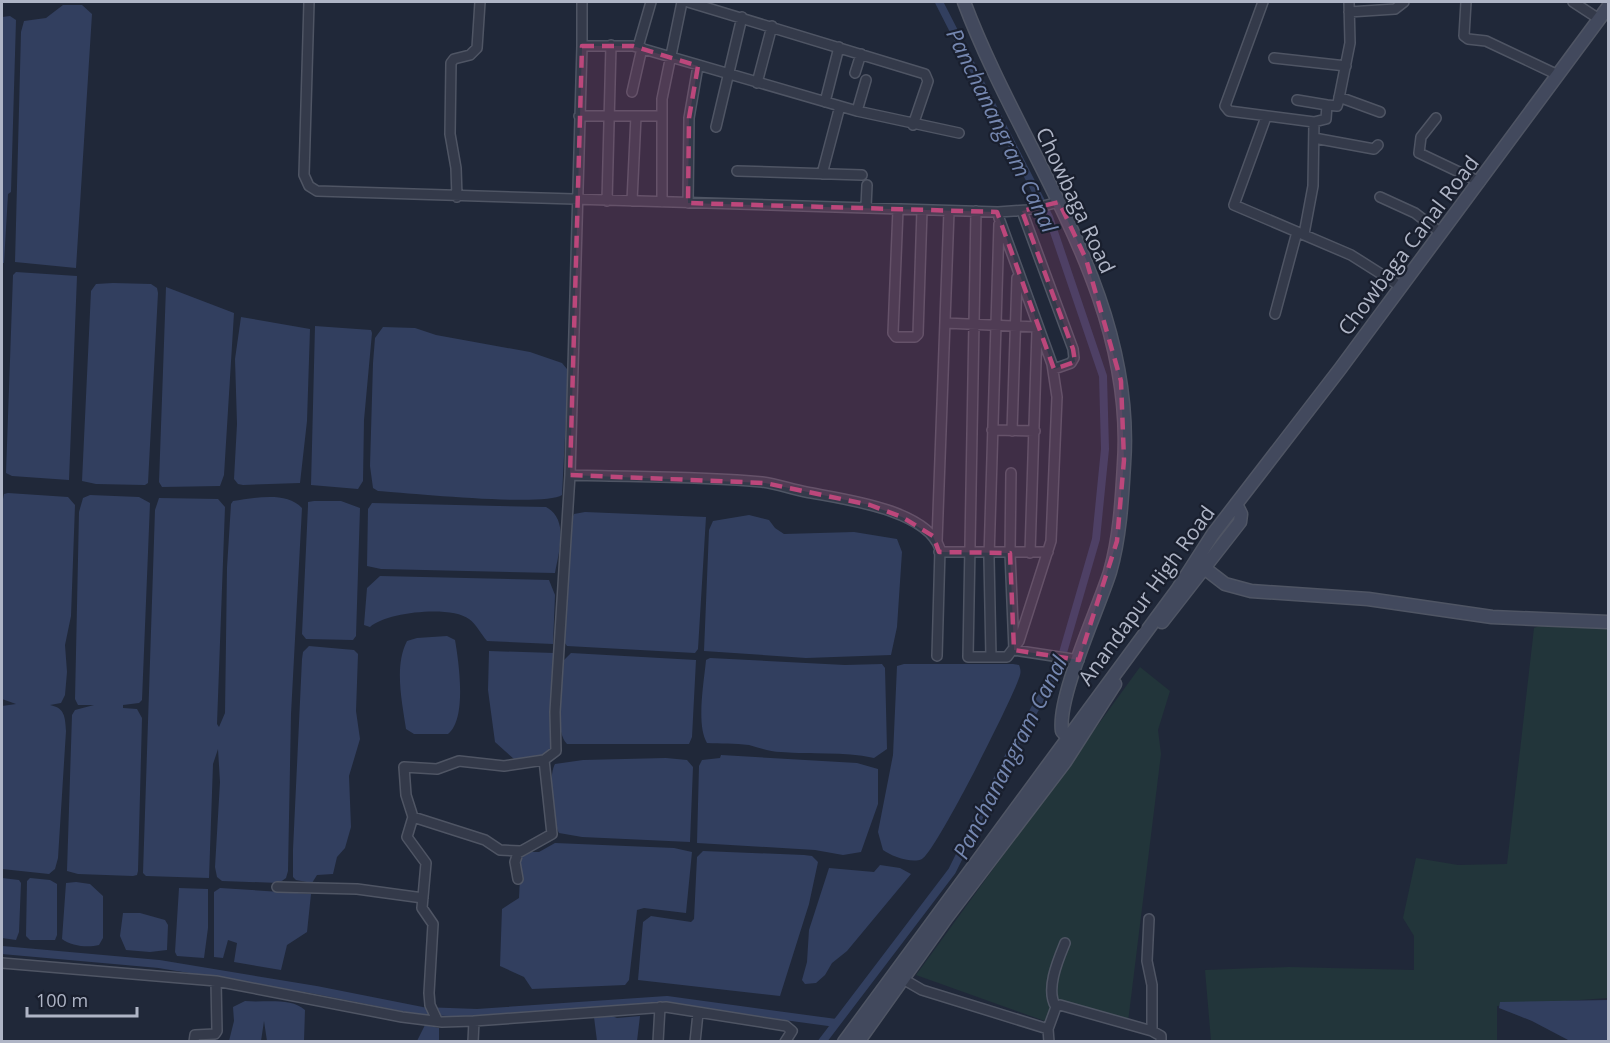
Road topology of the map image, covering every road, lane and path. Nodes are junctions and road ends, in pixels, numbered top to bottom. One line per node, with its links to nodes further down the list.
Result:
1 (309, 2): 57 (street)
2 (480, 2): 57 (street)
3 (582, 2): 19 (street)
4 (651, 2): 21 (street)
5 (682, 2): 23 (street)
6 (688, 2): 15 (street)
7 (964, 2): 64 (main road, Chowbaga Road)
8 (1263, 2): 44 (street)
9 (1349, 2): 14 (street)
10 (1404, 2): 14 (street)
11 (1466, 2): 29 (street)
12 (1573, 2): 16 (street)
13 (1608, 8): 16 (main road, Chowbaga Canal Road)
14 (1349, 12): 26 (street)
15 (742, 18): 17 (street); 28 (street)
16 (1599, 19): 29 (main road, Chowbaga Canal Road)
17 (772, 26): 20 (street); 31 (street)
18 (611, 45): 19 (street); 21 (street); 41 (street)
19 (582, 46): 40 (street)
20 (839, 47): 22 (street); 35 (street)
21 (640, 48): 23 (street); 32 (street)
22 (861, 54): 27 (street); 47 (street)
23 (671, 57): 25 (street); 43 (street)
24 (1274, 58): 26 (street)
25 (698, 66): 28 (street); 63 (street)
26 (1346, 66): 33 (street)
27 (855, 73)
28 (728, 75): 31 (street); 48 (street)
29 (1558, 75): 55 (main road, Chowbaga Canal Road)
30 (866, 80): 38 (street)
31 (758, 83): 35 (street)
32 (633, 92)
33 (1339, 97): 36 (street); 39 (street)
34 (1297, 100): 36 (street)
35 (825, 102): 37 (street)
36 (1327, 105): 46 (street)
37 (840, 106): 38 (street); 53 (street)
38 (857, 111): 47 (street)
39 (1380, 112)
40 (579, 116): 41 (street); 59 (street)
41 (608, 116): 42 (street); 60 (street)
42 (636, 116): 43 (street); 61 (street)
43 (660, 116): 62 (street)
44 (1266, 117): 46 (street); 72 (street)
45 (1436, 118): 55 (street)
46 (1314, 122): 50 (street)
47 (914, 125): 49 (street)
48 (716, 126)
49 (959, 133)
50 (1314, 138): 51 (street); 72 (street)
51 (1378, 145)
52 (737, 171): 53 (street)
53 (822, 174): 54 (street)
54 (862, 175)
55 (1480, 182): 73 (main road, Chowbaga Canal Road)
56 (867, 185): 65 (street)
57 (457, 197): 59 (street)
58 (1380, 197): 73 (street)
59 (578, 200): 60 (street); 87 (street)
60 (606, 201): 61 (street)
61 (632, 201): 62 (street)
62 (662, 202): 63 (street)
63 (688, 203): 65 (street)
64 (1054, 203): 69 (street); 100 (main road, Chowbaga Road)
65 (866, 207): 66 (street)
66 (897, 209): 67 (street); 67 (street)
67 (922, 210): 68 (street)
68 (949, 211): 70 (street); 77 (street)
69 (1024, 211): 71 (street); 82 (street)
70 (976, 212): 71 (street); 78 (street)
71 (999, 215): 74 (street); 79 (street)
72 (1300, 233): 75 (street); 76 (street)
73 (1441, 233): 75 (main road, Chowbaga Canal Road)
74 (1017, 273): 80 (street); 81 (street)
75 (1400, 286): 88 (main road, Chowbaga Canal Road)
76 (1275, 314)
77 (945, 324): 78 (street); 89 (street)
78 (973, 324): 79 (street); 90 (street)
79 (994, 325): 81 (street); 83 (street)
80 (1037, 325): 81 (street); 82 (street); 85 (street)
81 (1016, 326): 84 (street)
82 (1054, 369): 91 (street)
83 (992, 430): 84 (street); 92 (street)
84 (1012, 430): 85 (street)
85 (1035, 431): 94 (street)
86 (1011, 473): 93 (street)
87 (570, 475): 89 (street); 102 (street)
88 (1236, 504): 95 (main road, Anandapur High Road)
89 (938, 547): 90 (street); 98 (street)
90 (969, 552): 92 (street); 99 (street)
91 (1048, 552): 94 (street); 97 (street)
92 (989, 553): 93 (street); 99 (street)
93 (1010, 553): 94 (street); 97 (street)
94 (1030, 553)
95 (1201, 565): 96 (main road); 101 (main road, Anandapur High Road)
96 (1608, 622)
97 (1014, 650): 99 (street); 100 (street)
98 (937, 657)
99 (991, 657)
100 (1079, 660): 101 (main road, Chowbaga Road)
101 (1070, 742): 111 (main road, Anandapur High Road); 125 (main road, Anandapur High Road)
102 (544, 760): 103 (street); 104 (street)
103 (413, 817): 104 (street); 107 (street)
104 (520, 851): 105 (street)
105 (518, 879)
106 (277, 887): 107 (street)
107 (423, 898): 116 (street)
108 (1149, 919): 119 (street)
109 (1065, 943): 114 (street)
110 (2, 963): 112 (street)
111 (903, 979): 118 (street); 126 (main road, Anandapur High Road)
112 (216, 981): 116 (street); 120 (street)
113 (660, 1007): 115 (street); 117 (street); 122 (street)
114 (1056, 1007): 118 (street); 119 (street)
115 (698, 1012): 123 (street); 124 (street)
116 (434, 1013): 117 (street)
117 (474, 1022): 121 (street)
118 (1048, 1029): 127 (street)
119 (1152, 1031): 128 (street)
120 (194, 1041)
121 (473, 1041)
122 (658, 1041)
123 (695, 1041)
124 (785, 1041)
125 (844, 1041)
126 (858, 1041)
127 (1049, 1041)
128 (1161, 1041)

